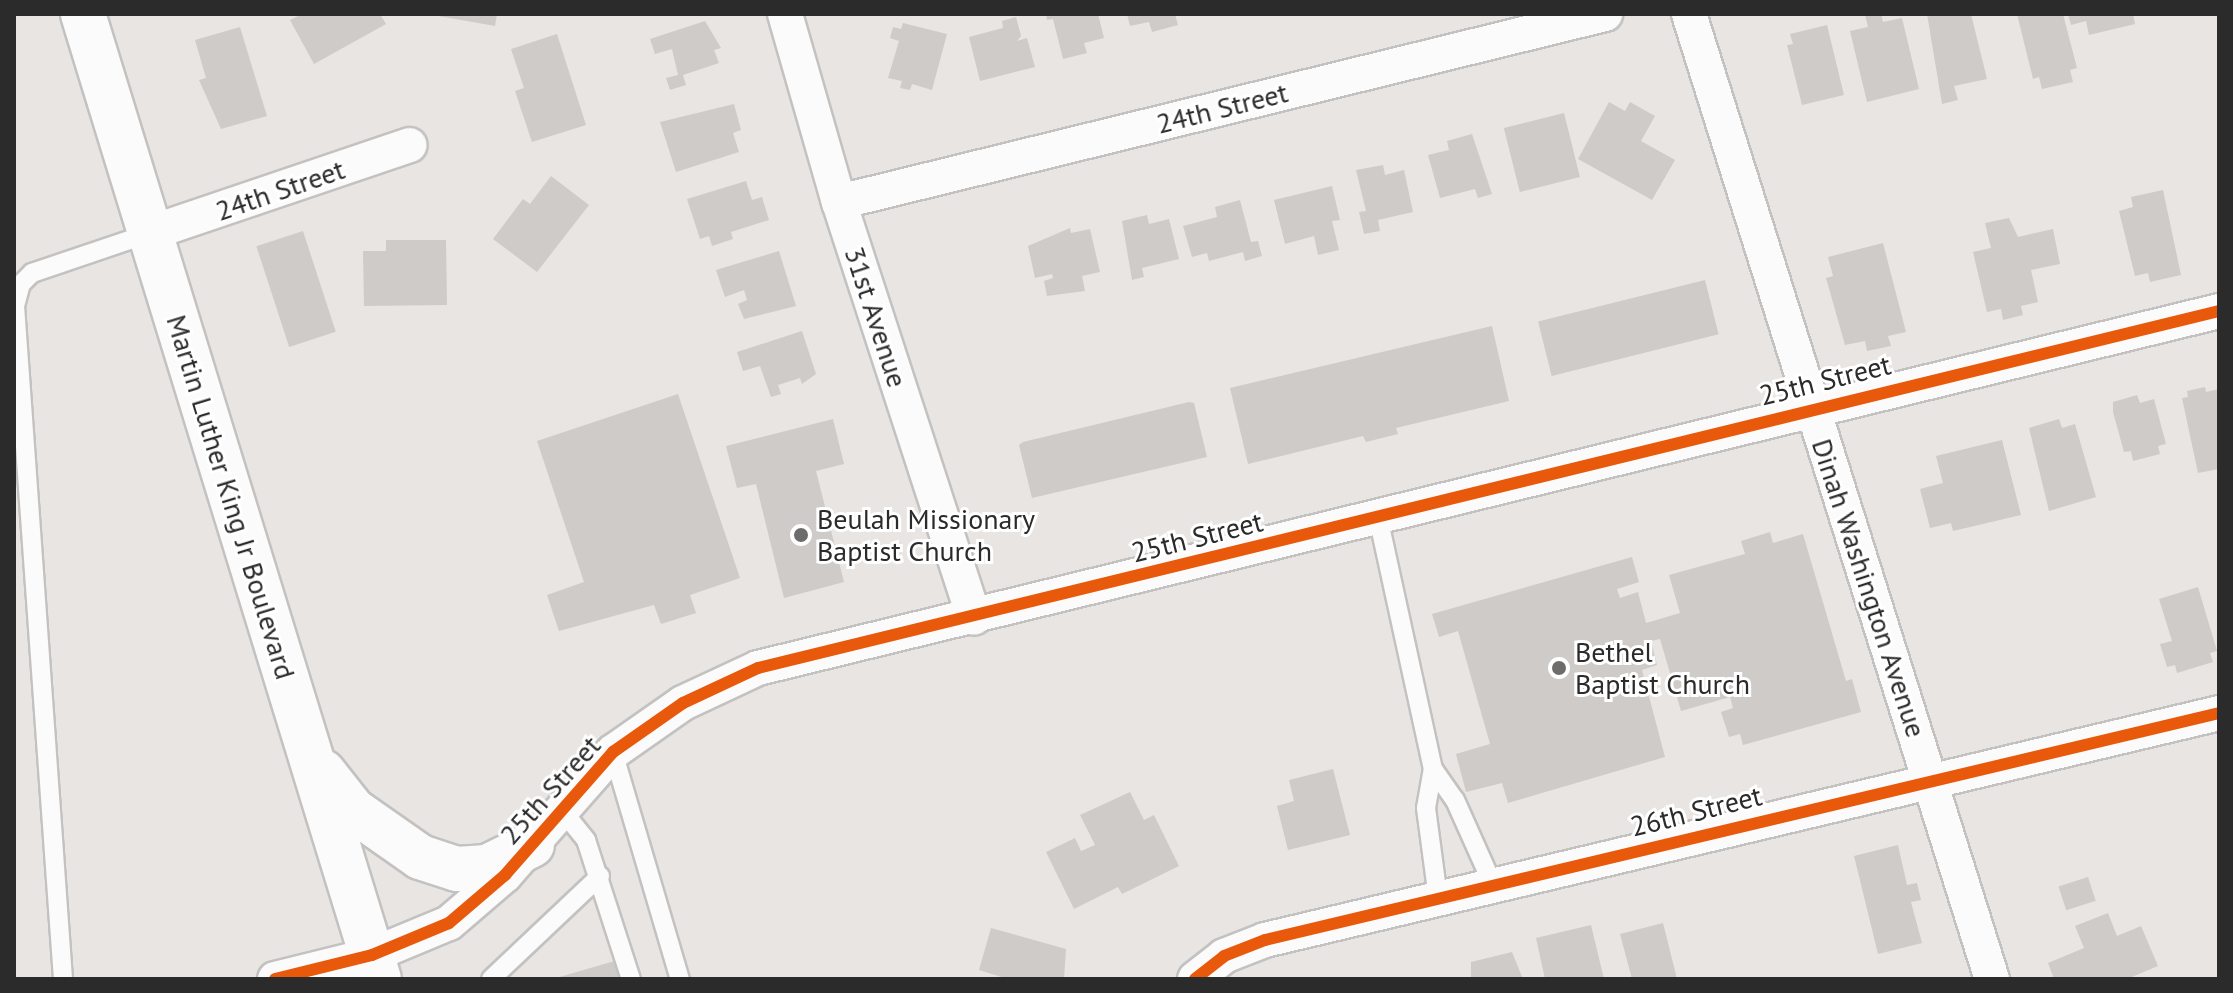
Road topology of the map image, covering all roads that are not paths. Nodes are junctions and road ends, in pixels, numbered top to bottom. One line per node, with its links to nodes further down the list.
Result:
1 (83, 14): 7 (main road, Martin Luther King Jr Boulevard)
2 (785, 14): 6 (street, 31st Avenue)
3 (1605, 14): 6 (street, 24th Street)
4 (1689, 14): 9 (street, Dinah Washington Avenue)
5 (410, 145): 7 (street, 24th Street)
6 (839, 202): 11 (street, 31st Avenue)
7 (150, 233): 14 (main road, Martin Luther King Jr Boulevard); 23 (lane)
8 (2219, 311): 9 (street, 25th Street)
9 (1809, 408): 10 (street, 25th Street); 16 (street, Dinah Washington Avenue)
10 (1378, 517): 11 (street, 25th Street); 15 (lane)
11 (974, 618): 13 (street, 25th Street)
12 (2219, 713): 16 (street, 26th Street)
13 (613, 752): 17 (street, 25th Street); 27 (lane)
14 (312, 758): 18 (main road); 22 (main road, Martin Luther King Jr Boulevard)
15 (1433, 769): 20 (lane); 21 (lane)
16 (1932, 778): 20 (street, 26th Street); 29 (street, Dinah Washington Avenue)
17 (561, 809): 18 (street, 25th Street); 19 (lane)
18 (532, 845): 22 (street, 25th Street)
19 (600, 876): 25 (lane); 26 (lane)
20 (1493, 885): 21 (street, 26th Street)
21 (1438, 898): 28 (street, 26th Street)
22 (376, 967): 24 (street, 25th Street)
23 (63, 979)
24 (275, 979)
25 (491, 979)
26 (631, 979)
27 (680, 979)
28 (1195, 979)
29 (1992, 979)

